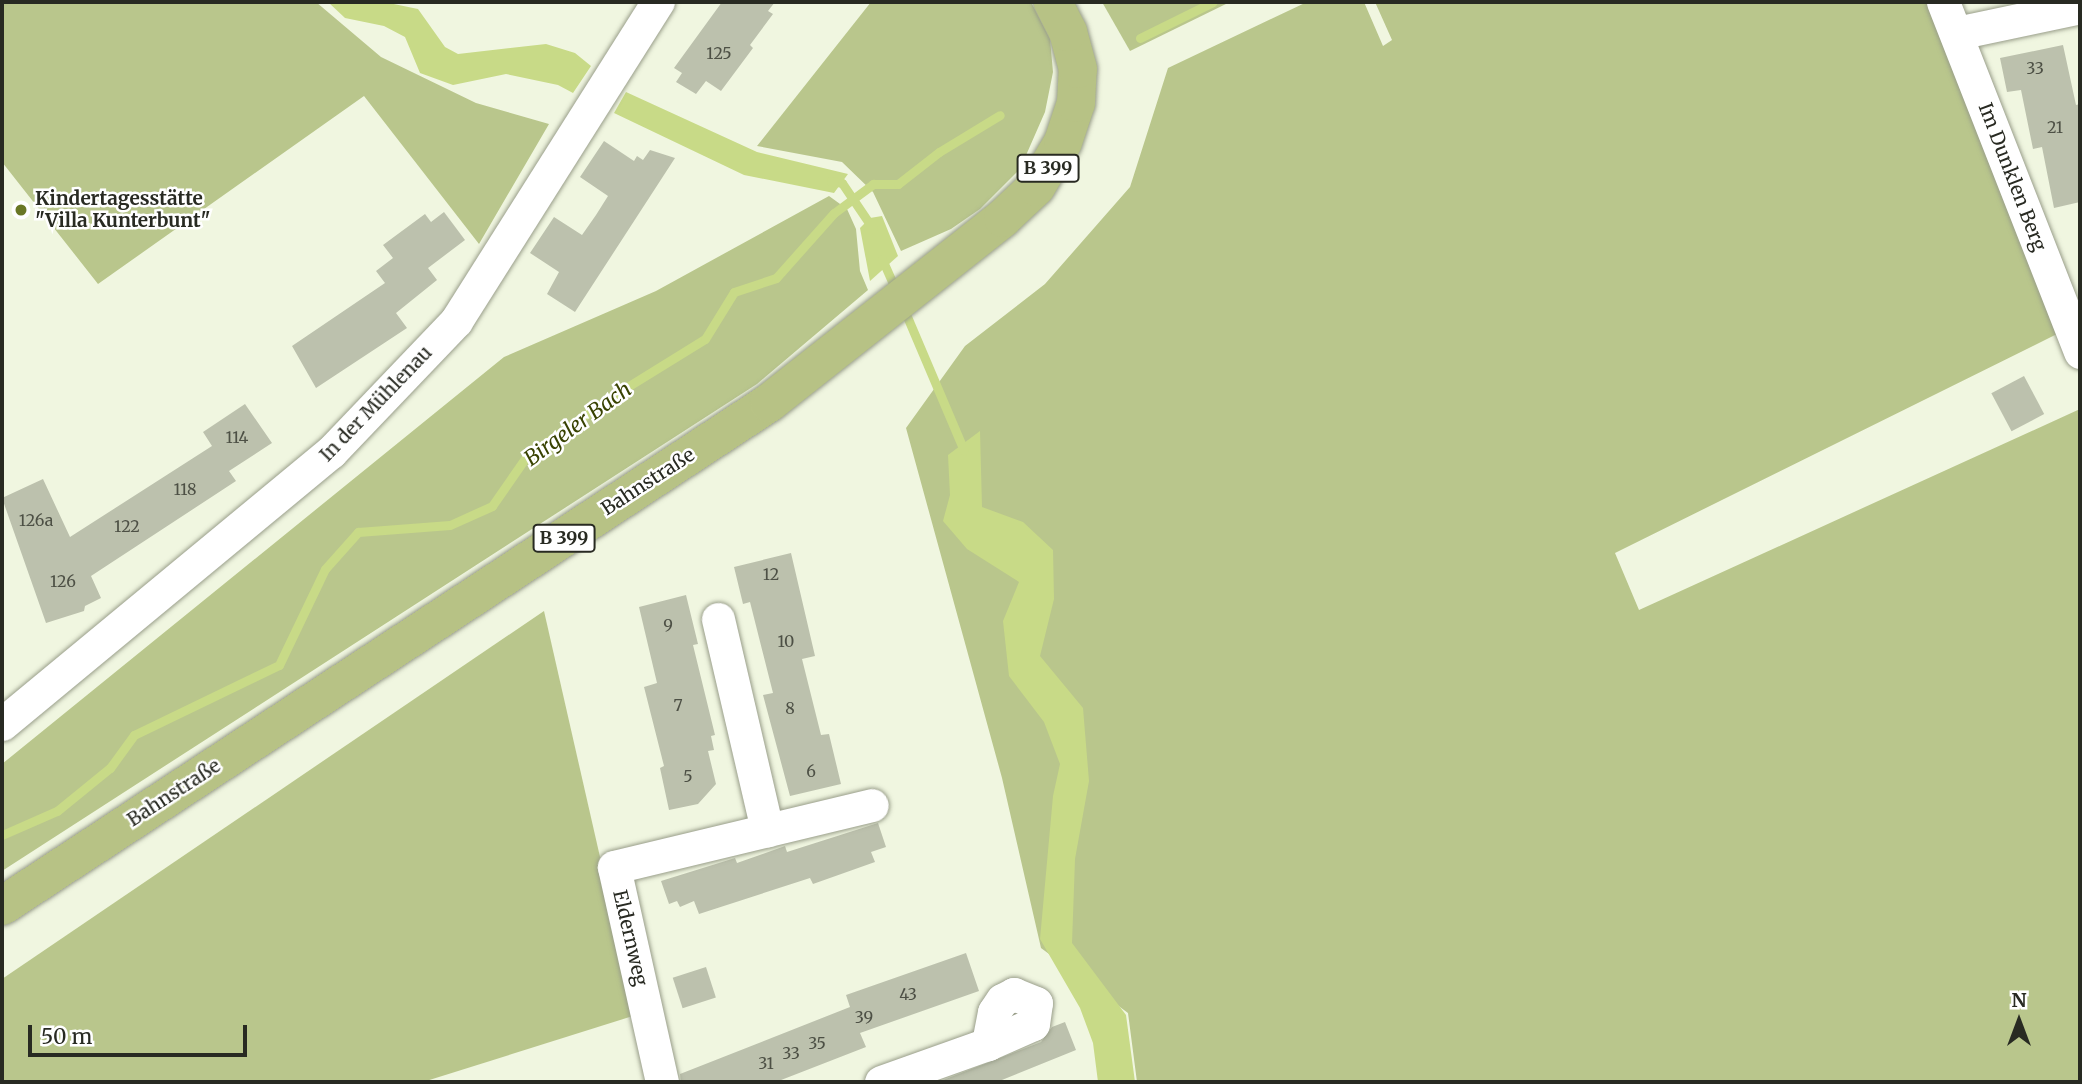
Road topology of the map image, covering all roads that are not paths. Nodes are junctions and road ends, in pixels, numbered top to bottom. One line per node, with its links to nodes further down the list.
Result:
1 (658, 2): 8 (street, In der Mühlenau)
2 (1053, 2): 11 (main road, Bahnstraße / B 399)
3 (1943, 2): 5 (street, Im Dunklen Berg)
4 (2080, 8): 5 (street)
5 (1957, 33): 6 (street, Im Dunklen Berg)
6 (2080, 352)
7 (718, 620): 10 (street)
8 (2, 723)
9 (872, 805): 10 (street, Eldernweg)
10 (767, 830): 13 (street, Eldernweg)
11 (2, 906)
12 (988, 1044): 14 (street)
13 (662, 1082)
14 (881, 1082)

